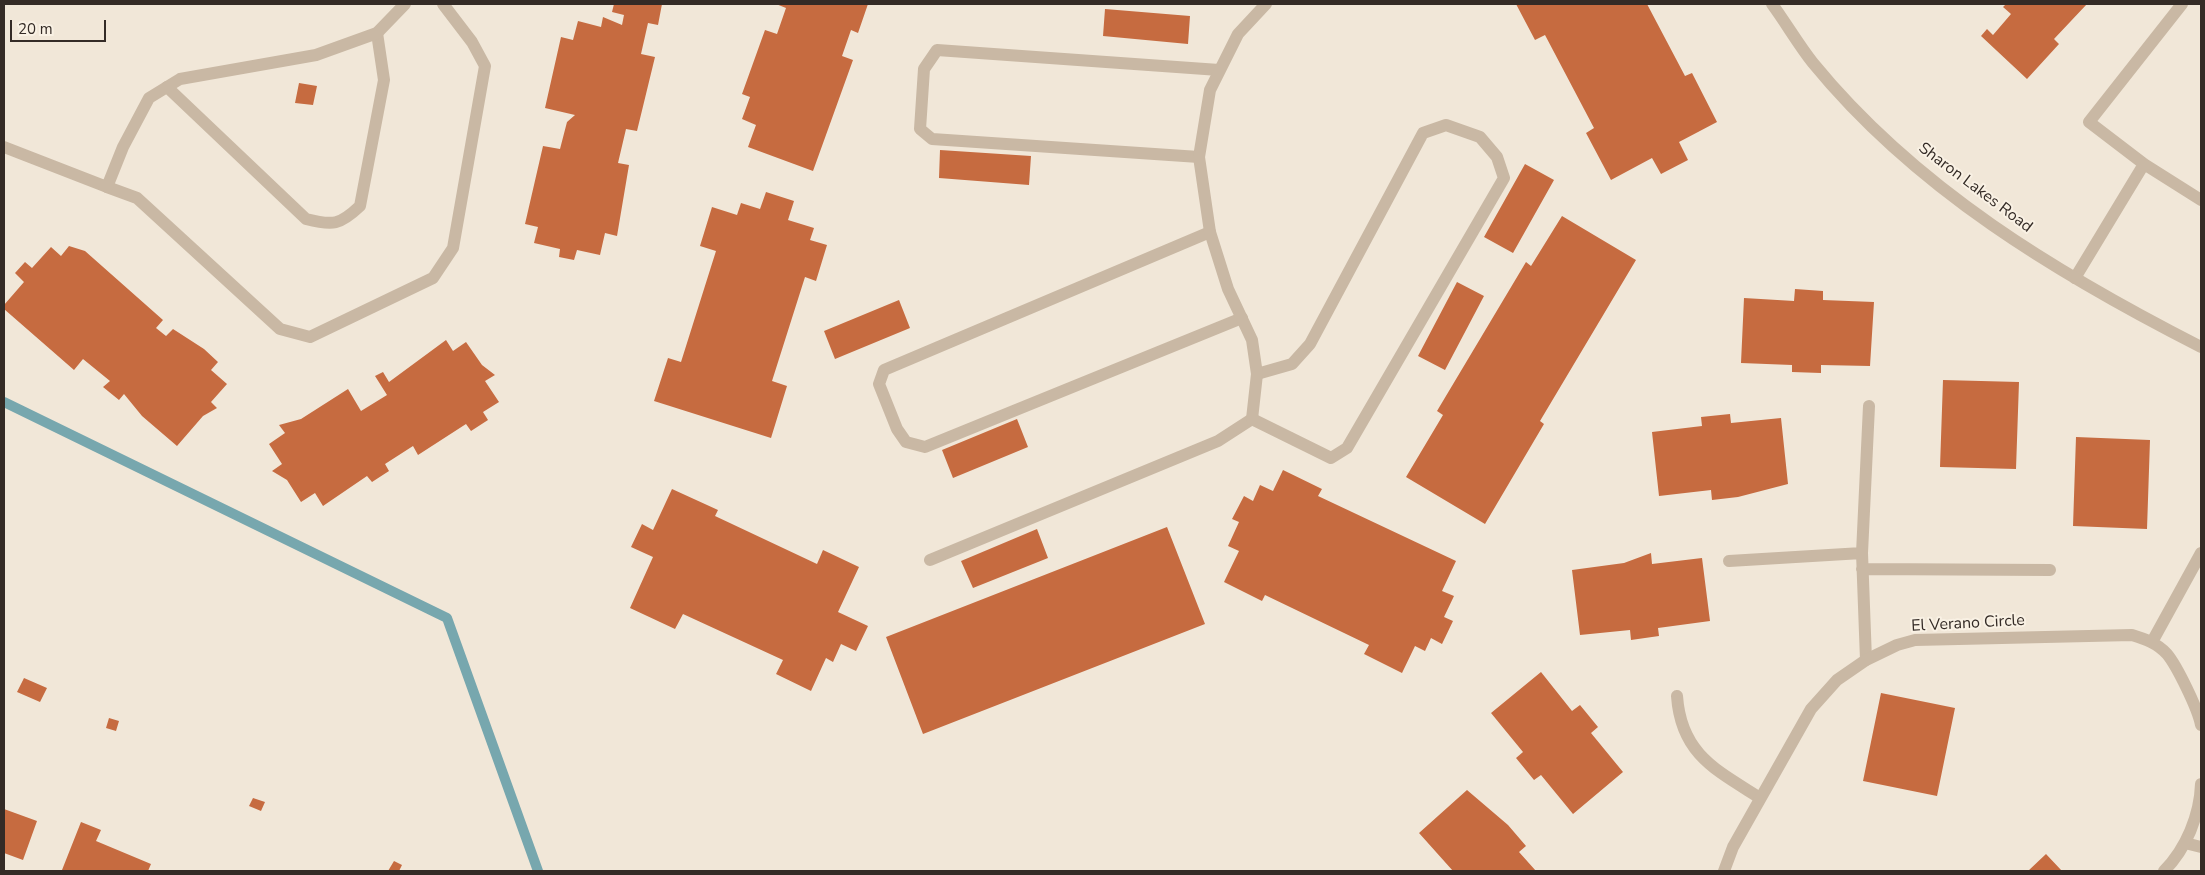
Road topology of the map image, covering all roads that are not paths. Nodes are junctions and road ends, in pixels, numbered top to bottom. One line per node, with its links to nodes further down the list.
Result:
1 (405, 4): 6 (street)
2 (443, 4): 12 (street)
3 (1266, 4): 7 (street)
4 (1772, 4): 15 (street, Sharon Lakes Road)
5 (2182, 4): 11 (street)
6 (377, 33): 8 (street); 8 (street)
7 (1220, 70): 10 (street); 10 (street)
8 (167, 86): 12 (street)
9 (4, 147): 12 (street)
10 (1199, 157): 14 (street)
11 (2144, 164): 13 (street); 15 (street)
12 (108, 187)
13 (2201, 200)
14 (1210, 232): 16 (street); 16 (street)
15 (2075, 278): 17 (street, Sharon Lakes Road)
16 (1242, 318): 18 (street)
17 (2201, 348)
18 (1257, 374): 20 (street); 20 (street)
19 (1869, 406): 21 (street)
20 (1252, 419): 23 (street)
21 (1862, 553): 24 (street); 25 (street)
22 (2201, 553): 27 (street)
23 (930, 560)
24 (1729, 561)
25 (1862, 569): 26 (street); 28 (street)
26 (2050, 570)
27 (2152, 642): 28 (street, El Verano Circle); 30 (street, El Verano Circle)
28 (1866, 660): 32 (street, El Verano Circle)
29 (1677, 696): 32 (street)
30 (2201, 724)
31 (2201, 784): 33 (street)
32 (1760, 798): 35 (street, El Verano Circle)
33 (2185, 843): 34 (street); 36 (street)
34 (2201, 847)
35 (1724, 871)
36 (2164, 871)

